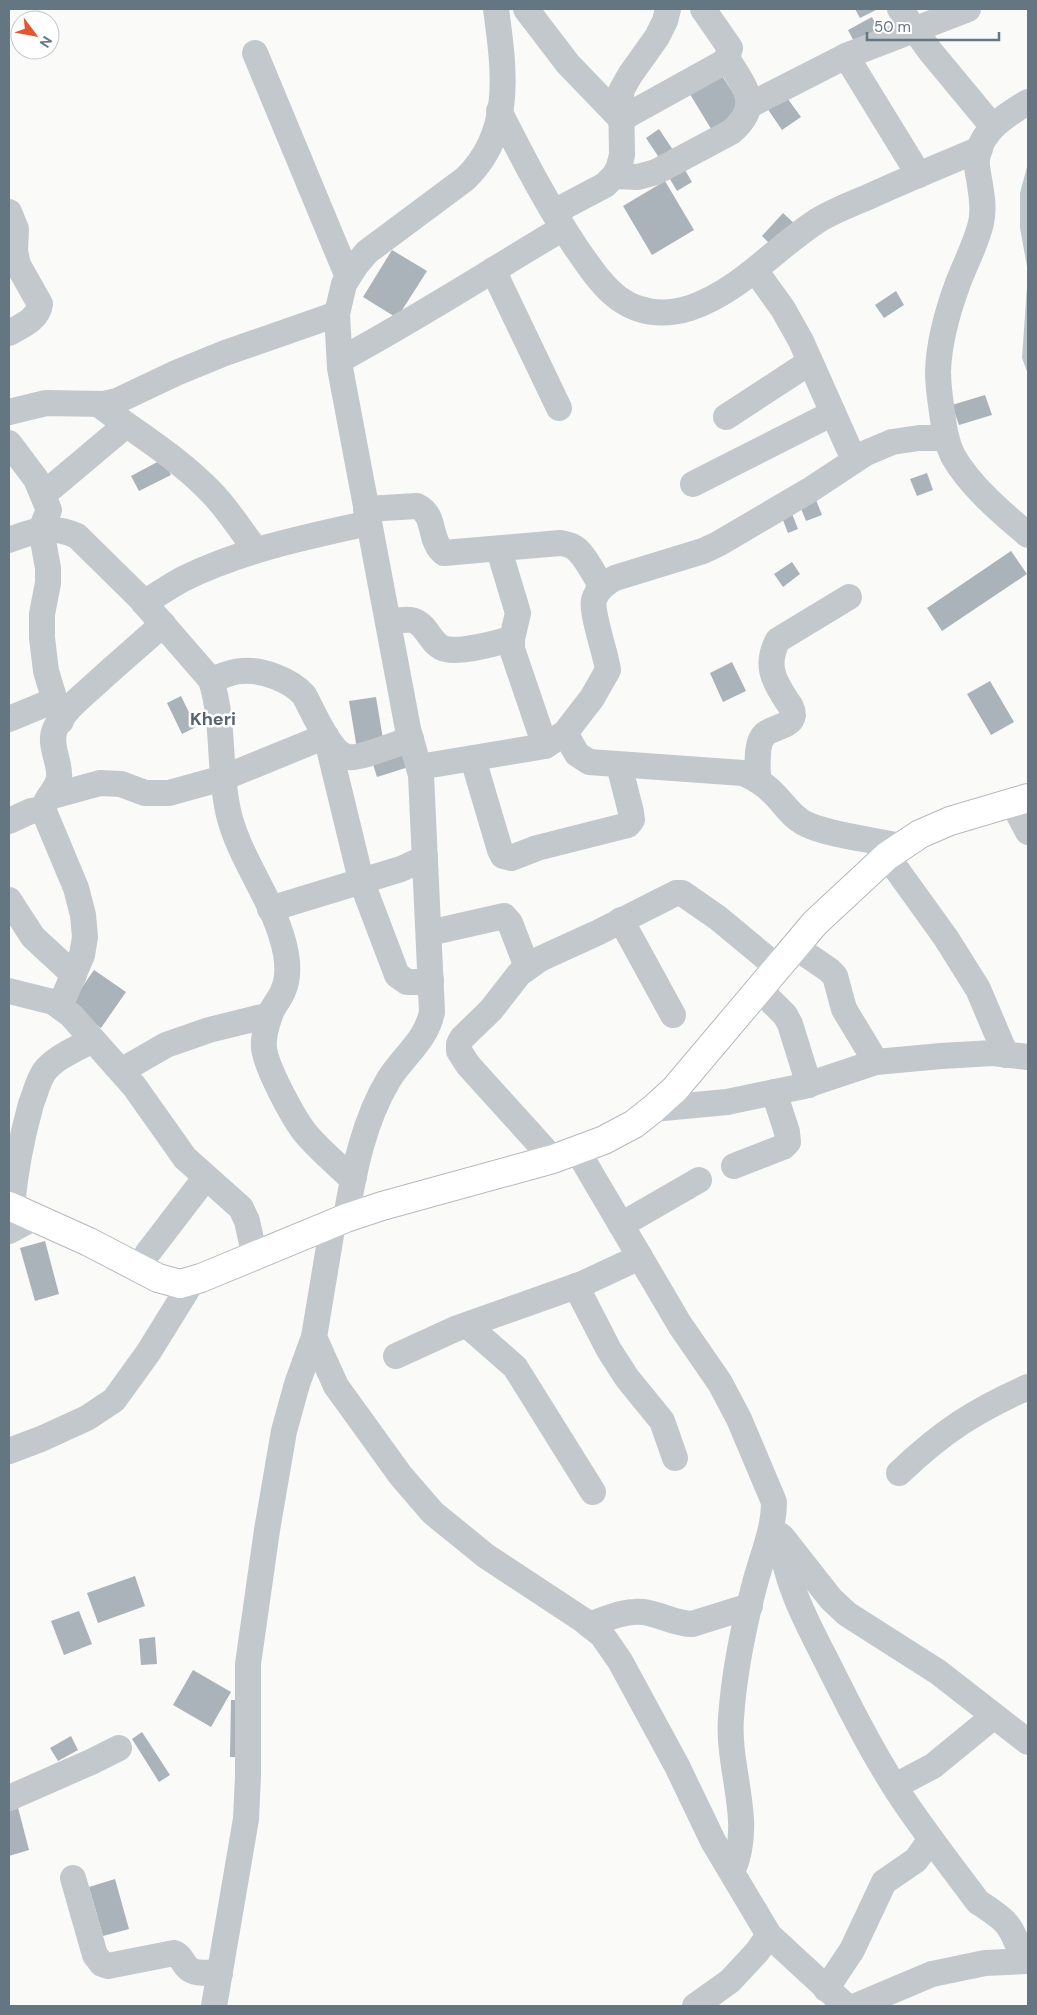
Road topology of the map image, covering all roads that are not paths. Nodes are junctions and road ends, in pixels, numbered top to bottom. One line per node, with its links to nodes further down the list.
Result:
1 (526, 9): 13 (street)
2 (668, 9): 13 (street)
3 (703, 9): 9 (street)
4 (968, 9): 6 (street)
5 (504, 11): 12 (street)
6 (907, 19): 8 (street); 14 (street)
7 (255, 53): 22 (street)
8 (846, 56): 11 (street); 16 (street)
9 (728, 58): 11 (street); 13 (street)
10 (1028, 102): 14 (street)
11 (750, 105): 17 (street)
12 (499, 111): 19 (street); 22 (street)
13 (621, 119): 17 (street)
14 (993, 127): 15 (street)
15 (980, 149): 16 (street); 33 (street)
16 (919, 174): 21 (street)
17 (614, 176): 19 (street)
18 (9, 212): 24 (street)
19 (559, 220): 20 (street); 21 (street)
20 (493, 270): 25 (street); 28 (street)
21 (756, 270): 26 (street)
22 (348, 277): 23 (street)
23 (337, 314): 25 (street); 27 (street)
24 (9, 334)
25 (340, 360): 38 (street)
26 (810, 362): 30 (street); 31 (street)
27 (98, 404): 29 (street); 32 (street)
28 (559, 408)
29 (9, 412)
30 (833, 413): 35 (street); 36 (street)
31 (726, 417)
32 (126, 425): 37 (street); 42 (street)
33 (946, 438): 35 (street); 40 (street)
34 (9, 443): 37 (street)
35 (854, 460): 44 (street)
36 (693, 484)
37 (44, 494): 39 (street)
38 (367, 516): 42 (street); 43 (street); 47 (street)
39 (42, 529): 41 (street); 46 (street); 51 (street)
40 (1028, 535)
41 (9, 540)
42 (256, 550): 46 (street)
43 (499, 550): 44 (street); 49 (street)
44 (602, 587): 55 (street)
45 (849, 597): 60 (street)
46 (144, 603): 48 (street)
47 (388, 622): 49 (street); 54 (street)
48 (163, 624): 50 (street); 51 (street)
49 (512, 639): 55 (street)
50 (211, 680): 53 (street); 59 (street)
51 (58, 711): 52 (street); 62 (street)
52 (9, 719)
53 (326, 736): 54 (street); 59 (street); 67 (street)
54 (412, 739): 58 (street)
55 (555, 739): 56 (street); 57 (street)
56 (473, 759): 57 (street); 58 (street)
57 (619, 765): 60 (street)
58 (419, 767): 66 (street)
59 (223, 778): 62 (street); 69 (street)
60 (758, 780): 65 (street)
61 (1020, 800): 64 (street); 65 (highway)
62 (46, 803): 63 (street); 75 (street)
63 (9, 821)
64 (1028, 832)
65 (894, 851): 72 (highway); 85 (street)
66 (425, 858): 67 (street); 71 (street)
67 (361, 880): 69 (street); 76 (street)
68 (9, 900): 75 (street)
69 (270, 909): 80 (street)
70 (621, 920): 73 (street); 74 (street); 81 (street)
71 (429, 933): 74 (street); 76 (street)
72 (794, 946): 73 (highway); 86 (street)
73 (777, 967): 77 (highway)
74 (527, 968): 84 (street)
75 (74, 975): 79 (street)
76 (431, 980): 82 (street)
77 (760, 990): 88 (street); 90 (highway)
78 (9, 991): 79 (street)
79 (60, 1006): 83 (street)
80 (270, 1014): 87 (street); 94 (street)
81 (672, 1015)
82 (431, 1019): 84 (street); 94 (street)
83 (92, 1040): 87 (street); 96 (street)
84 (459, 1044): 91 (street)
85 (1017, 1056): 86 (street)
86 (876, 1062): 88 (street)
87 (121, 1071): 93 (street)
88 (809, 1084): 89 (street)
89 (774, 1092): 90 (street); 92 (street)
90 (653, 1109): 91 (highway)
91 (565, 1155): 97 (highway); 98 (street)
92 (734, 1166)
93 (206, 1177): 99 (street); 100 (street)
94 (354, 1177): 97 (street)
95 (699, 1180): 98 (street)
96 (16, 1215): 102 (highway)
97 (340, 1220): 100 (highway); 105 (street)
98 (621, 1226): 101 (street)
99 (147, 1254)
100 (255, 1257): 102 (highway)
101 (640, 1257): 103 (street); 112 (street)
102 (192, 1282): 108 (street)
103 (576, 1286): 104 (street); 109 (street)
104 (467, 1324): 106 (street); 111 (street)
105 (314, 1336): 114 (street); 125 (street)
106 (396, 1356)
107 (1028, 1387): 110 (street)
108 (9, 1451)
109 (675, 1458)
110 (899, 1473)
111 (593, 1492)
112 (776, 1530): 113 (street); 115 (street); 118 (street)
113 (750, 1606): 114 (street); 121 (street)
114 (589, 1625): 121 (street)
115 (994, 1716): 116 (street); 118 (street)
116 (1028, 1742)
117 (119, 1748): 119 (street)
118 (895, 1786): 120 (street)
119 (9, 1798)
120 (931, 1839): 124 (street); 126 (street)
121 (732, 1872): 123 (street)
122 (73, 1878): 125 (street)
123 (769, 1935): 126 (street); 128 (street)
124 (1026, 1961): 130 (street)
125 (220, 1973): 127 (street)
126 (826, 1989): 129 (street)
127 (214, 2006)
128 (695, 2006)
129 (846, 2006)
130 (856, 2006)

